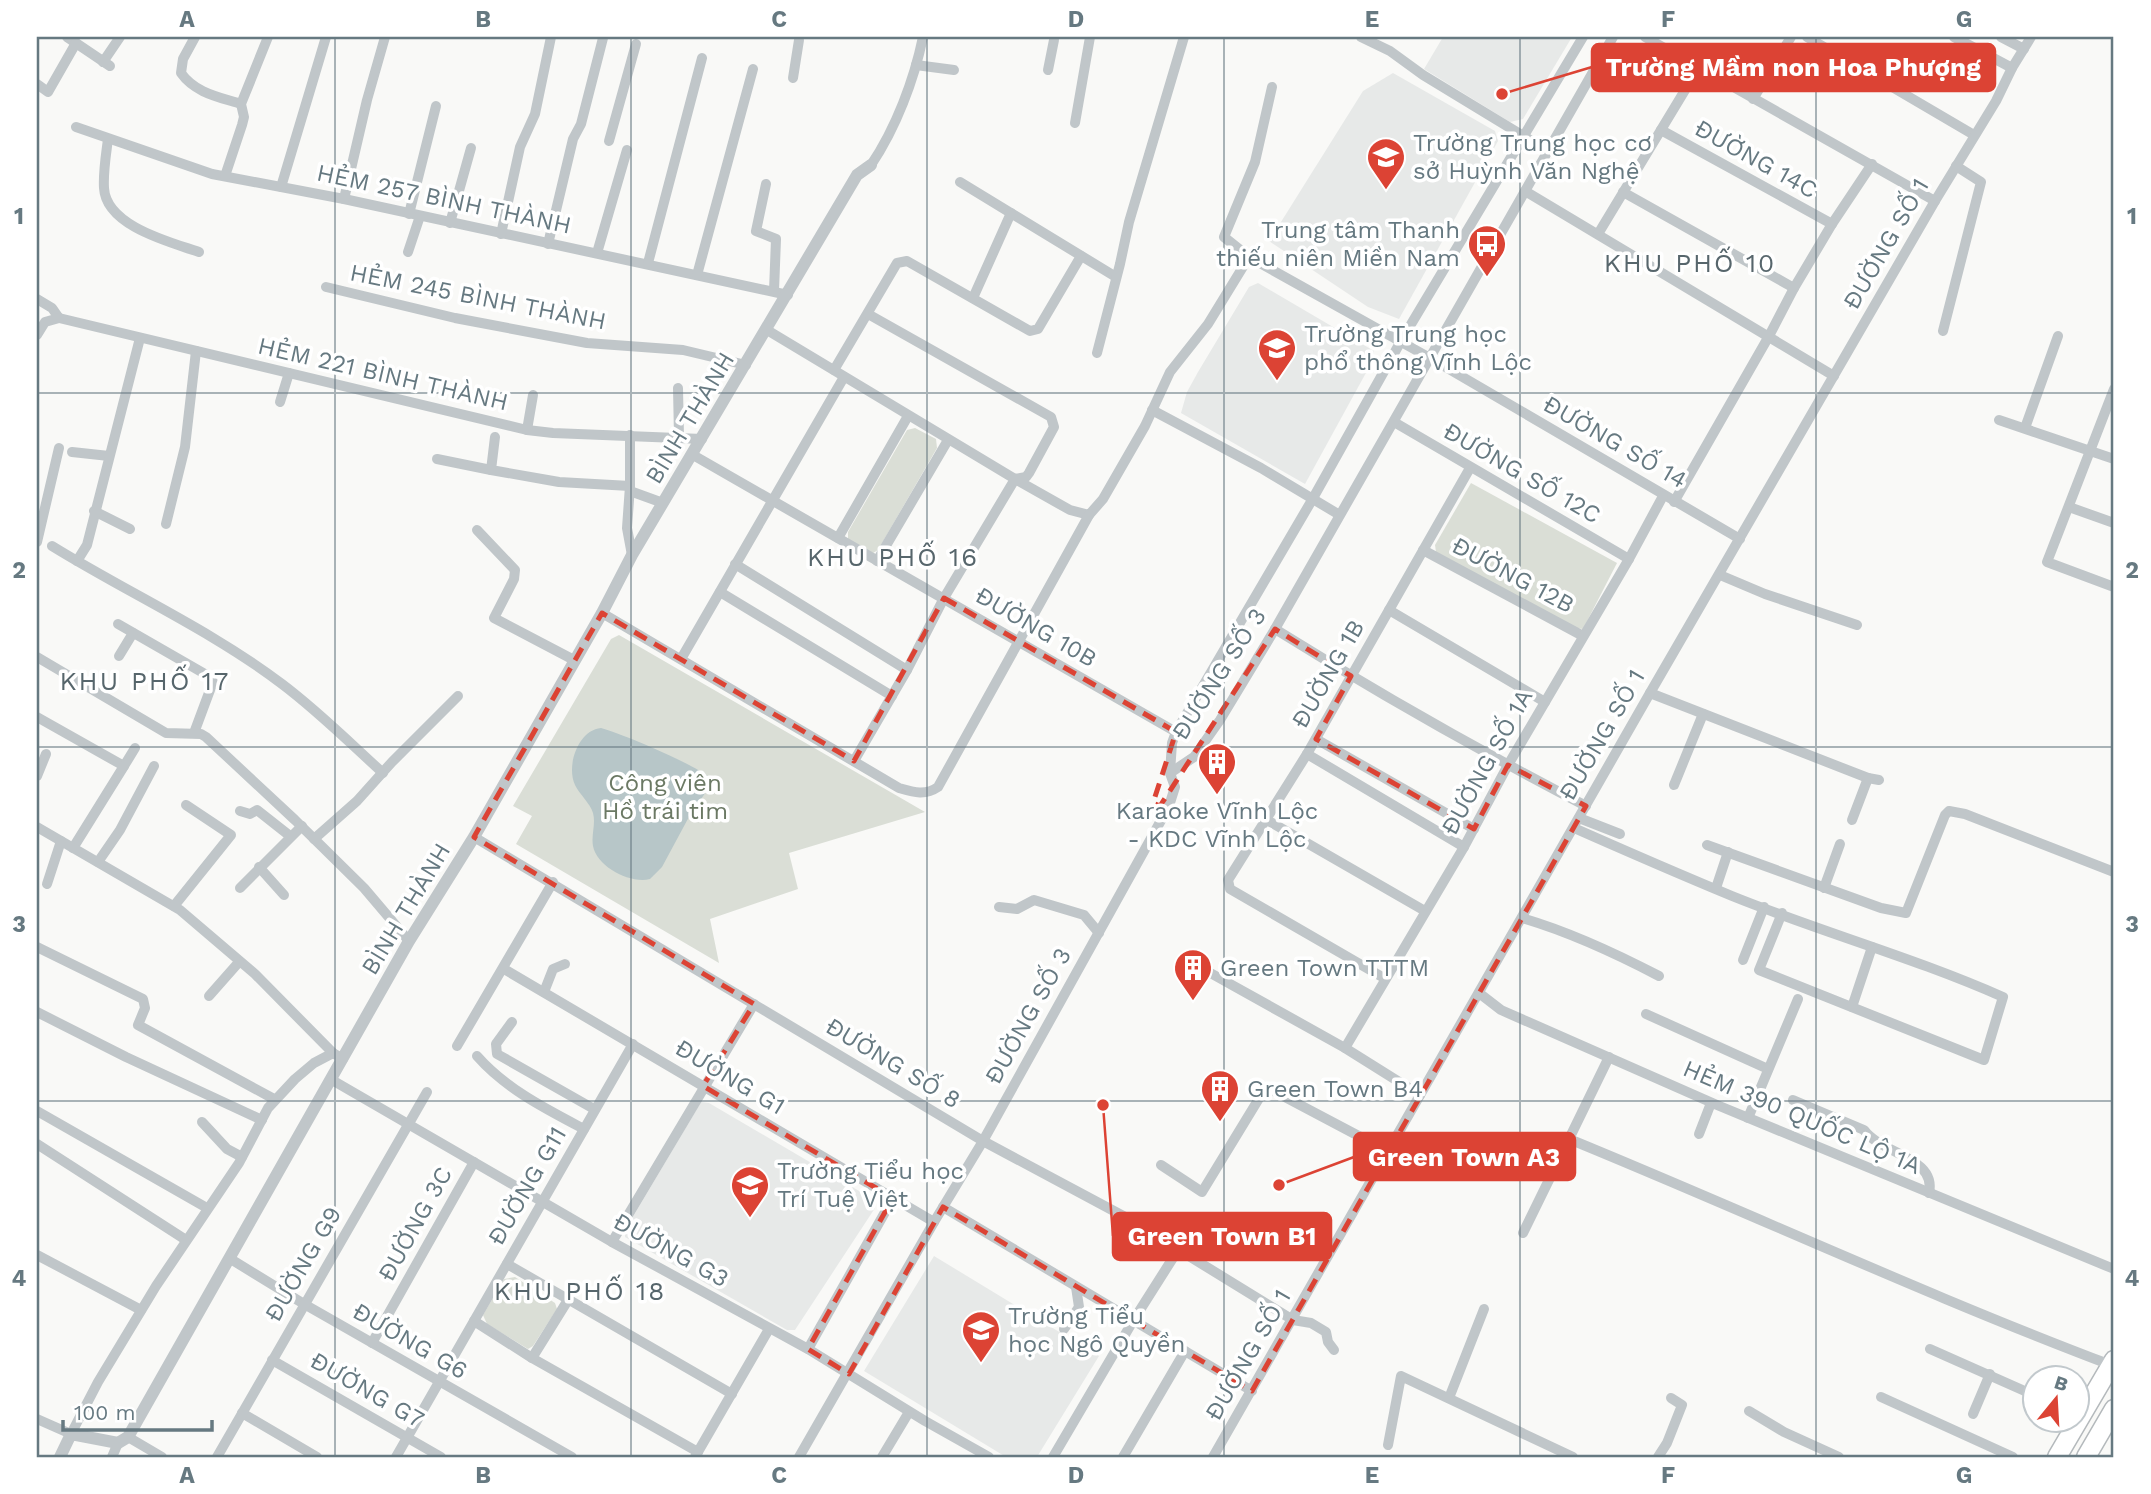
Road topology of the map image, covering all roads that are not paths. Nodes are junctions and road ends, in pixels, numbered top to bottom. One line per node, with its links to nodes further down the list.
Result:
1 (120, 37): 20 (street)
2 (195, 37): 36 (street)
3 (268, 37): 36 (street)
4 (326, 37): 54 (street)
5 (385, 37): 57 (street)
6 (551, 37): 63 (street)
7 (923, 37): 26 (street, BÌNH THÀNH)
8 (1090, 37): 38 (street)
9 (1184, 37): 73 (street)
10 (1361, 37): 42 (street)
11 (1583, 37): 42 (street, ĐƯỜNG SỐ 3)
12 (1613, 37): 47 (street, ĐƯỜNG SỐ 3)
13 (1645, 37): 27 (street)
14 (1791, 37): 35 (street)
15 (1807, 37): 41 (street)
16 (1954, 37): 28 (street)
17 (2001, 37): 24 (street)
18 (2031, 37): 24 (street, ĐƯỜNG SỐ 1)
19 (603, 38): 65 (street)
20 (71, 40): 33 (street)
21 (799, 40): 32 (street)
22 (1054, 40): 31 (street)
23 (635, 44): 44 (street)
24 (2024, 49): 28 (street, ĐƯỜNG SỐ 1)
25 (702, 58): 71 (street)
26 (916, 65): 30 (street); 49 (street, BÌNH THÀNH)
27 (1699, 67): 35 (street); 40 (street)
28 (2012, 68): 41 (street, ĐƯỜNG SỐ 1)
29 (752, 69): 72 (street)
30 (954, 70)
31 (1048, 70)
32 (793, 78)
33 (37, 84)
34 (1272, 87): 70 (street, ĐƯỜNG SỐ 14)
35 (1753, 99): 48 (street)
36 (241, 104): 51 (street)
37 (436, 106): 60 (street)
38 (1076, 123)
39 (76, 127): 43 (street, HẺM 257 BÌNH THÀNH)
40 (1661, 130): 56 (street); 62 (street, ĐƯỜNG 14C)
41 (1974, 135): 50 (street, ĐƯỜNG SỐ 1)
42 (1523, 138): 47 (street); 88 (street, ĐƯỜNG SỐ 3)
43 (107, 139): 51 (street, HẺM 257 BÌNH THÀNH); 66 (street)
44 (609, 141)
45 (471, 148): 61 (street)
46 (627, 150): 68 (street)
47 (1548, 151): 55 (street, ĐƯỜNG SỐ 3)
48 (1872, 164): 58 (street); 62 (street)
49 (871, 165): 77 (street, BÌNH THÀNH)
50 (1956, 166): 58 (street, ĐƯỜNG SỐ 1); 83 (street)
51 (225, 176): 54 (street, HẺM 257 BÌNH THÀNH)
52 (960, 182): 59 (street)
53 (766, 184): 76 (street)
54 (281, 187): 57 (street, HẺM 257 BÌNH THÀNH)
55 (1525, 191): 64 (street); 91 (street, ĐƯỜNG SỐ 3)
56 (1623, 192): 64 (street); 75 (street)
57 (344, 199): 60 (street, HẺM 257 BÌNH THÀNH)
58 (1935, 201): 95 (street, ĐƯỜNG SỐ 1)
59 (1011, 213): 69 (street); 78 (street)
60 (414, 215): 61 (street, HẺM 257 BÌNH THÀNH); 67 (street)
61 (450, 223): 63 (street, HẺM 257 BÌNH THÀNH)
62 (1832, 225): 75 (street)
63 (501, 234): 65 (street, HẺM 257 BÌNH THÀNH)
64 (1598, 234): 85 (street)
65 (548, 244): 68 (street, HẺM 257 BÌNH THÀNH)
66 (199, 252)
67 (408, 252)
68 (597, 253): 71 (street, HẺM 257 BÌNH THÀNH)
69 (1081, 256): 73 (street); 78 (street)
70 (1249, 257): 88 (street, ĐƯỜNG SỐ 14); 101 (street)
71 (648, 263): 72 (street, HẺM 257 BÌNH THÀNH)
72 (697, 275): 76 (street, HẺM 257 BÌNH THÀNH)
73 (1116, 277): 90 (street)
74 (326, 287): 92 (street, HẺM 245 BÌNH THÀNH)
75 (1794, 288): 85 (street)
76 (774, 291): 77 (street, HẺM 257 BÌNH THÀNH)
77 (788, 295): 82 (street, BÌNH THÀNH)
78 (973, 298): 80 (street)
79 (37, 299): 81 (street)
80 (868, 314): 93 (street); 121 (street)
81 (59, 318): 84 (street); 87 (street, HẺM 221 BÌNH THÀNH)
82 (767, 330): 92 (street, BÌNH THÀNH); 93 (street)
83 (1943, 331)
84 (37, 335)
85 (1769, 336): 95 (street); 126 (street)
86 (2058, 336): 105 (street)
87 (141, 338): 89 (street, HẺM 221 BÌNH THÀNH); 116 (street)
88 (1401, 341): 91 (street, ĐƯỜNG SỐ 14); 125 (street, ĐƯỜNG SỐ 3)
89 (197, 351): 94 (street, HẺM 221 BÌNH THÀNH); 133 (street)
90 (1097, 353)
91 (1430, 358): 104 (street, ĐƯỜNG SỐ 3); 123 (street, ĐƯỜNG SỐ 14)
92 (746, 365): 110 (street, BÌNH THÀNH)
93 (834, 370): 96 (street)
94 (289, 373): 100 (street); 106 (street, HẺM 221 BÌNH THÀNH)
95 (1834, 376): 137 (street, ĐƯỜNG SỐ 1)
96 (844, 377): 102 (street); 124 (street)
97 (678, 388): 109 (street)
98 (2114, 389): 113 (street)
99 (533, 395): 106 (street)
100 (280, 402)
101 (1152, 410): 125 (street); 131 (street)
102 (908, 416): 111 (street); 136 (street)
103 (1998, 419): 105 (street)
104 (1394, 422): 119 (street, ĐƯỜNG SỐ 12C); 130 (street, ĐƯỜNG SỐ 3)
105 (2025, 428): 113 (street)
106 (527, 430): 107 (street, HẺM 221 BÌNH THÀNH)
107 (631, 435): 109 (street, HẺM 221 BÌNH THÀNH); 122 (street)
108 (495, 437): 120 (street)
109 (679, 437): 110 (street, HẺM 221 BÌNH THÀNH)
110 (702, 439): 115 (street, BÌNH THÀNH)
111 (948, 440): 121 (street); 144 (street)
112 (59, 448): 138 (street)
113 (2090, 450): 118 (street); 128 (street)
114 (72, 452): 116 (street)
115 (693, 455): 124 (street, ĐƯỜNG 10B); 127 (street, BÌNH THÀNH)
116 (109, 456): 129 (street)
117 (437, 458): 120 (street)
118 (2114, 459)
119 (1470, 468): 140 (street, ĐƯỜNG 1B); 142 (street, ĐƯỜNG SỐ 12C)
120 (491, 470): 122 (street)
121 (1015, 479): 131 (street); 149 (street)
122 (630, 489): 127 (street); 141 (street)
123 (1663, 496): 126 (street, ĐƯỜNG SỐ 14); 142 (street, ĐƯỜNG SỐ 1A)
124 (772, 500): 136 (street, ĐƯỜNG 10B); 145 (street)
125 (1312, 500): 130 (street); 170 (street, ĐƯỜNG SỐ 3)
126 (1674, 502): 137 (street, ĐƯỜNG SỐ 14)
127 (663, 503): 141 (street, BÌNH THÀNH)
128 (2069, 507): 132 (street); 147 (street)
129 (94, 511): 134 (street); 143 (street)
130 (1338, 514): 154 (street, ĐƯỜNG SỐ 3)
131 (1089, 515): 157 (street)
132 (2114, 523)
133 (166, 524)
134 (130, 529)
135 (477, 530): 161 (street)
136 (838, 538): 144 (street, ĐƯỜNG 10B)
137 (1740, 539): 146 (street, ĐƯỜNG SỐ 1)
138 (37, 542)
139 (52, 545): 143 (street)
140 (1423, 550): 150 (street, ĐƯỜNG 1B); 156 (street, ĐƯỜNG 12B)
141 (632, 555): 151 (street, BÌNH THÀNH)
142 (1629, 559): 156 (street, ĐƯỜNG SỐ 1A)
143 (77, 561): 180 (street)
144 (877, 561): 149 (street, ĐƯỜNG 10B)
145 (736, 564): 148 (street); 162 (street)
146 (1720, 575): 153 (street); 164 (street, ĐƯỜNG SỐ 1)
147 (2114, 587)
148 (720, 592): 160 (street); 166 (street)
149 (944, 598): 157 (street, ĐƯỜNG 10B); 162 (street)
150 (1389, 610): 163 (street, ĐƯỜNG 1B); 167 (street)
151 (602, 612): 160 (street); 161 (street, BÌNH THÀNH)
152 (118, 624): 155 (street)
153 (1857, 625)
154 (1275, 629): 163 (street); 181 (street, ĐƯỜNG SỐ 3)
155 (133, 633): 158 (street); 171 (street)
156 (1583, 636): 167 (street, ĐƯỜNG SỐ 1A)
157 (1020, 641): 170 (street, ĐƯỜNG 10B); 176 (street)
158 (119, 656)
159 (37, 657): 171 (street)
160 (681, 659): 176 (street)
161 (574, 660): 195 (street, BÌNH THÀNH)
162 (907, 670): 166 (street)
163 (1351, 677): 172 (street, ĐƯỜNG 1B); 177 (street)
164 (1650, 693): 168 (street); 185 (street, ĐƯỜNG SỐ 1)
165 (458, 696): 180 (street)
166 (892, 696): 176 (street)
167 (1545, 702): 177 (street, ĐƯỜNG SỐ 1A)
168 (1703, 714): 183 (street); 188 (street)
169 (37, 717): 178 (street)
170 (1176, 732): 181 (street, ĐƯỜNG SỐ 3)
171 (194, 733): 191 (street)
172 (1316, 739): 175 (street, ĐƯỜNG 1B); 192 (street)
173 (135, 748): 178 (street)
174 (46, 754): 182 (street)
175 (1307, 754): 187 (street, ĐƯỜNG 1B); 200 (street)
176 (854, 761)
177 (1508, 765): 185 (street); 192 (street, ĐƯỜNG SỐ 1A)
178 (124, 766): 201 (street)
179 (154, 766): 203 (street)
180 (383, 773): 196 (street)
181 (1170, 774): 218 (street, ĐƯỜNG SỐ 3)
182 (37, 776)
183 (1674, 785)
184 (186, 805): 212 (street)
185 (1586, 806): 189 (street, ĐƯỜNG SỐ 1)
186 (240, 811): 194 (street)
187 (1267, 820): 215 (street); 228 (street, ĐƯỜNG 1B)
188 (1852, 820)
189 (1576, 823): 193 (street); 209 (street); 217 (street, ĐƯỜNG SỐ 1)
190 (37, 827): 197 (street)
191 (302, 827): 194 (street); 196 (street)
192 (1474, 830): 200 (street, ĐƯỜNG SỐ 1A)
193 (1620, 834)
194 (290, 836): 204 (street)
195 (474, 837): 206 (street, ĐƯỜNG SỐ 8); 219 (street, BÌNH THÀNH)
196 (314, 839): 219 (street)
197 (61, 841): 201 (street); 207 (street)
198 (1840, 844): 210 (street)
199 (1707, 845): 202 (street)
200 (1464, 847): 215 (street, ĐƯỜNG SỐ 1A)
201 (74, 848): 203 (street)
202 (1728, 852): 209 (street); 210 (street)
203 (97, 862): 212 (street)
204 (259, 867): 208 (street); 211 (street)
205 (2114, 872): 210 (street)
206 (552, 882): 225 (street); 233 (street, ĐƯỜNG SỐ 8)
207 (47, 884)
208 (240, 888)
209 (1716, 888): 214 (street)
210 (1824, 888)
211 (284, 895)
212 (174, 906): 223 (street)
213 (999, 907): 218 (street)
214 (1764, 907): 216 (street); 222 (street)
215 (1425, 911): 228 (street, ĐƯỜNG SỐ 1A)
216 (1782, 913): 221 (street); 234 (street)
217 (1522, 918): 227 (street); 230 (street, ĐƯỜNG SỐ 1)
218 (1099, 933): 261 (street, ĐƯỜNG SỐ 3)
219 (409, 942): 241 (street, BÌNH THÀNH)
220 (37, 947): 249 (street)
221 (1872, 947): 234 (street); 234 (street)
222 (1743, 960)
223 (239, 962): 231 (street); 241 (street)
224 (565, 964): 229 (street)
225 (504, 969): 229 (street, ĐƯỜNG G1); 239 (street)
226 (1205, 970): 240 (street)
227 (1659, 976)
228 (1384, 978): 240 (street, ĐƯỜNG SỐ 1A)
229 (544, 992): 238 (street, ĐƯỜNG G1)
230 (1479, 993): 243 (street, HẺM 390 QUỐC LỘ 1A); 248 (street, ĐƯỜNG SỐ 1)
231 (209, 996)
232 (1798, 999): 244 (street)
233 (754, 1004): 246 (street); 261 (street, ĐƯỜNG SỐ 8)
234 (1852, 1007)
235 (37, 1012): 255 (street)
236 (1646, 1014): 244 (street)
237 (512, 1022): 252 (street)
238 (633, 1044): 246 (street, ĐƯỜNG G1); 252 (street, ĐƯỜNG G11)
239 (457, 1046)
240 (1345, 1048): 248 (street)
241 (338, 1056): 245 (street, BÌNH THÀNH); 249 (street)
242 (477, 1056): 258 (street)
243 (1609, 1057): 251 (street, HẺM 390 QUỐC LỘ 1A); 260 (street)
244 (1768, 1069): 254 (street)
245 (332, 1080): 257 (street, ĐƯỜNG G3); 278 (street, BÌNH THÀNH)
246 (704, 1086): 268 (street, ĐƯỜNG G1); 275 (street)
247 (427, 1092): 257 (street, ĐƯỜNG G9)
248 (1420, 1095): 263 (street, ĐƯỜNG SỐ 1)
249 (274, 1099): 255 (street)
250 (1793, 1100): 267 (street)
251 (1711, 1103): 254 (street, HẺM 390 QUỐC LỘ 1A); 259 (street)
252 (594, 1110): 258 (street, ĐƯỜNG G11)
253 (37, 1111): 271 (street)
254 (1748, 1118): 267 (street, HẺM 390 QUỐC LỘ 1A)
255 (261, 1120): 264 (street)
256 (202, 1122): 264 (street)
257 (407, 1123): 265 (street, ĐƯỜNG G3); 283 (street, ĐƯỜNG G9)
258 (584, 1129): 269 (street, ĐƯỜNG G11)
259 (1699, 1134)
260 (1569, 1139): 273 (street); 298 (street)
261 (983, 1141): 270 (street, ĐƯỜNG SỐ 3); 276 (street, ĐƯỜNG SỐ 8)
262 (37, 1144): 274 (street)
263 (1389, 1152): 266 (street); 286 (street, ĐƯỜNG SỐ 1)
264 (242, 1157): 271 (street)
265 (474, 1162): 269 (street, ĐƯỜNG G3); 291 (street, ĐƯỜNG 3C)
266 (1161, 1165)
267 (1929, 1192): 280 (street, HẺM 390 QUỐC LỘ 1A)
268 (893, 1198): 272 (street, ĐƯỜNG G1); 292 (street)
269 (542, 1202): 275 (street, ĐƯỜNG G3); 279 (street, ĐƯỜNG G11)
270 (943, 1207): 272 (street, ĐƯỜNG SỐ 3); 281 (street)
271 (207, 1208): 274 (street)
272 (934, 1222): 299 (street, ĐƯỜNG SỐ 3)
273 (1523, 1233)
274 (186, 1240): 285 (street)
275 (612, 1242): 289 (street, ĐƯỜNG G3)
276 (1178, 1250): 286 (street, ĐƯỜNG SỐ 8); 288 (street)
277 (37, 1255): 285 (street)
278 (229, 1258): 283 (street, ĐƯỜNG G6); 319 (street, BÌNH THÀNH)
279 (507, 1264): 282 (street); 287 (street, ĐƯỜNG G11)
280 (2114, 1269)
281 (1076, 1287): 288 (street); 290 (street)
282 (568, 1300): 296 (street); 304 (street)
283 (304, 1304): 291 (street, ĐƯỜNG G6); 297 (street, ĐƯỜNG G9)
284 (1484, 1309): 306 (street)
285 (141, 1310): 316 (street)
286 (1293, 1320): 294 (street, ĐƯỜNG SỐ 8); 303 (street, ĐƯỜNG SỐ 1)
287 (474, 1321): 296 (street); 301 (street, ĐƯỜNG G11)
288 (1133, 1321): 295 (street); 333 (street)
289 (769, 1329): 292 (street, ĐƯỜNG G3); 304 (street)
290 (1065, 1329)
291 (372, 1343): 301 (street, ĐƯỜNG G6)
292 (808, 1349): 299 (street, ĐƯỜNG G3)
293 (1930, 1349): 300 (street)
294 (1334, 1350)
295 (1185, 1351): 303 (street); 334 (street)
296 (532, 1357): 321 (street)
297 (272, 1360): 312 (street, ĐƯỜNG G9); 318 (street, ĐƯỜNG G7)
298 (2113, 1369): 308 (highway); 341 (highway)
299 (849, 1374): 311 (street, ĐƯỜNG G3); 330 (street, ĐƯỜNG SỐ 3)
300 (1990, 1374): 302 (street); 313 (street)
301 (439, 1381): 318 (street, ĐƯỜNG G11); 329 (street, ĐƯỜNG G6)
302 (2022, 1390)
303 (1252, 1391): 335 (street, ĐƯỜNG SỐ 1)
304 (732, 1394): 321 (street)
305 (1881, 1397): 339 (street)
306 (1449, 1398): 320 (street); 336 (street)
307 (1671, 1398): 337 (street)
308 (2092, 1399)
309 (2114, 1409): 342 (highway)
310 (1749, 1411): 338 (street)
311 (909, 1412): 331 (street); 332 (street, ĐƯỜNG G3)
312 (242, 1413): 325 (street, ĐƯỜNG G9); 326 (street)
313 (1973, 1414)
314 (37, 1419): 316 (street)
315 (2114, 1429): 343 (highway)
316 (71, 1434): 319 (street); 322 (street)
317 (2070, 1434): 340 (highway)
318 (407, 1437): 327 (street, ĐƯỜNG G11); 328 (street, ĐƯỜNG G7)
319 (123, 1440): 323 (street); 324 (street)
320 (1388, 1445)
321 (697, 1455)
322 (60, 1457)
323 (112, 1457)
324 (162, 1457)
325 (217, 1457)
326 (317, 1457)
327 (396, 1457)
328 (442, 1457)
329 (572, 1457)
330 (799, 1457)
331 (882, 1457)
332 (989, 1457)
333 (1053, 1457)
334 (1123, 1457)
335 (1213, 1457)
336 (1573, 1457)
337 (1658, 1457)
338 (1839, 1457)
339 (2013, 1457)
340 (2057, 1457)
341 (2071, 1457)
342 (2086, 1457)
343 (2098, 1457)

